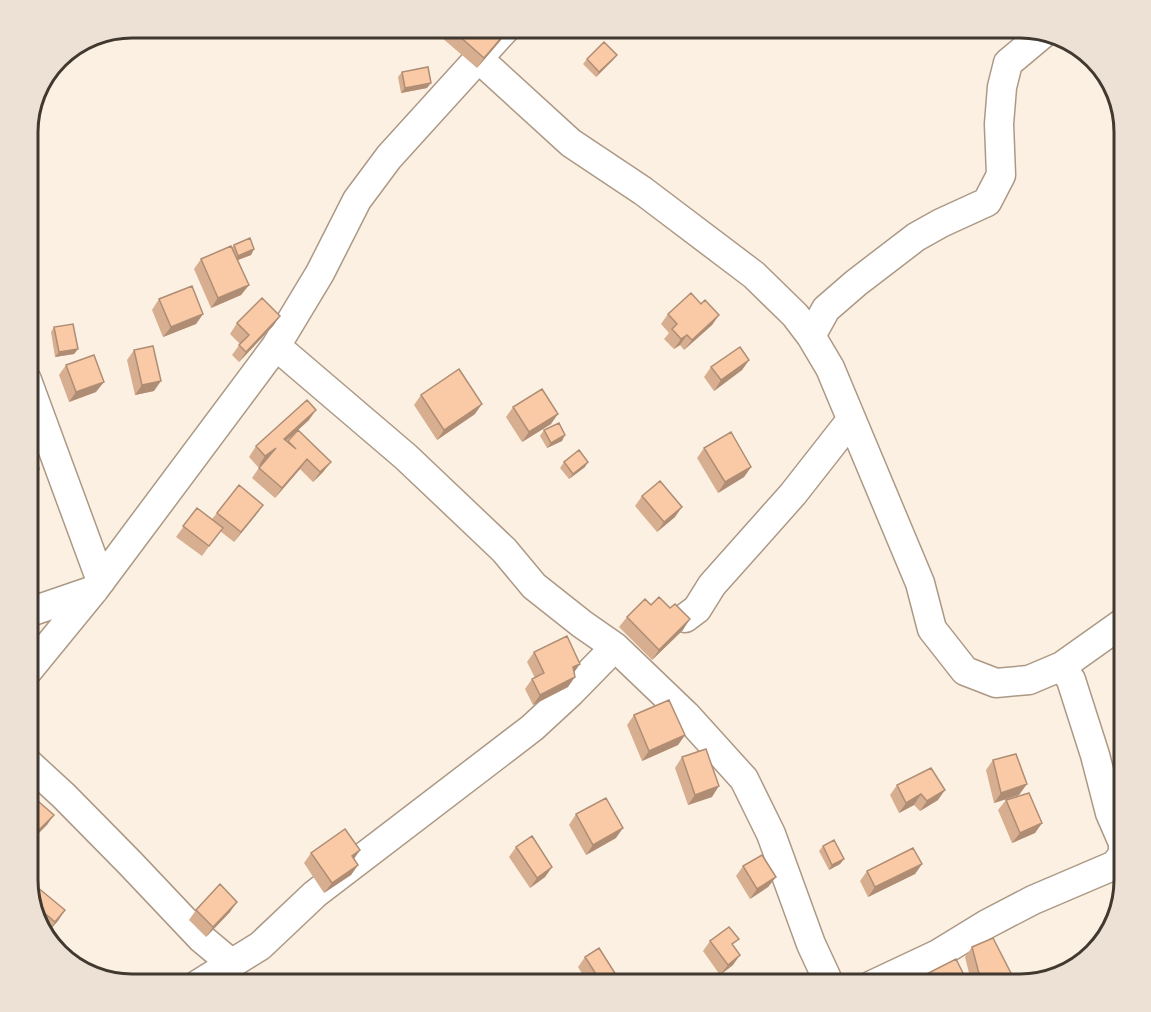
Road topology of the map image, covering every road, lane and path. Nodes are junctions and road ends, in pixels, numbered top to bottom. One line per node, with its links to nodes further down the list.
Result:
1 (497, 38): 3 (street)
2 (1037, 39): 4 (street)
3 (479, 59): 4 (street); 5 (street)
4 (811, 336): 7 (street)
5 (276, 346): 8 (street); 12 (street)
6 (38, 412): 8 (street)
7 (851, 420): 10 (street); 14 (street)
8 (98, 586): 9 (street); 13 (street)
9 (38, 608)
10 (685, 618)
11 (1114, 629): 14 (street)
12 (615, 647): 18 (street); 20 (street)
13 (38, 659)
14 (1062, 666): 16 (street)
15 (38, 772): 18 (street)
16 (1114, 822)
17 (1114, 865): 21 (street)
18 (232, 964): 19 (street)
19 (215, 974)
20 (825, 974)
21 (895, 974)

